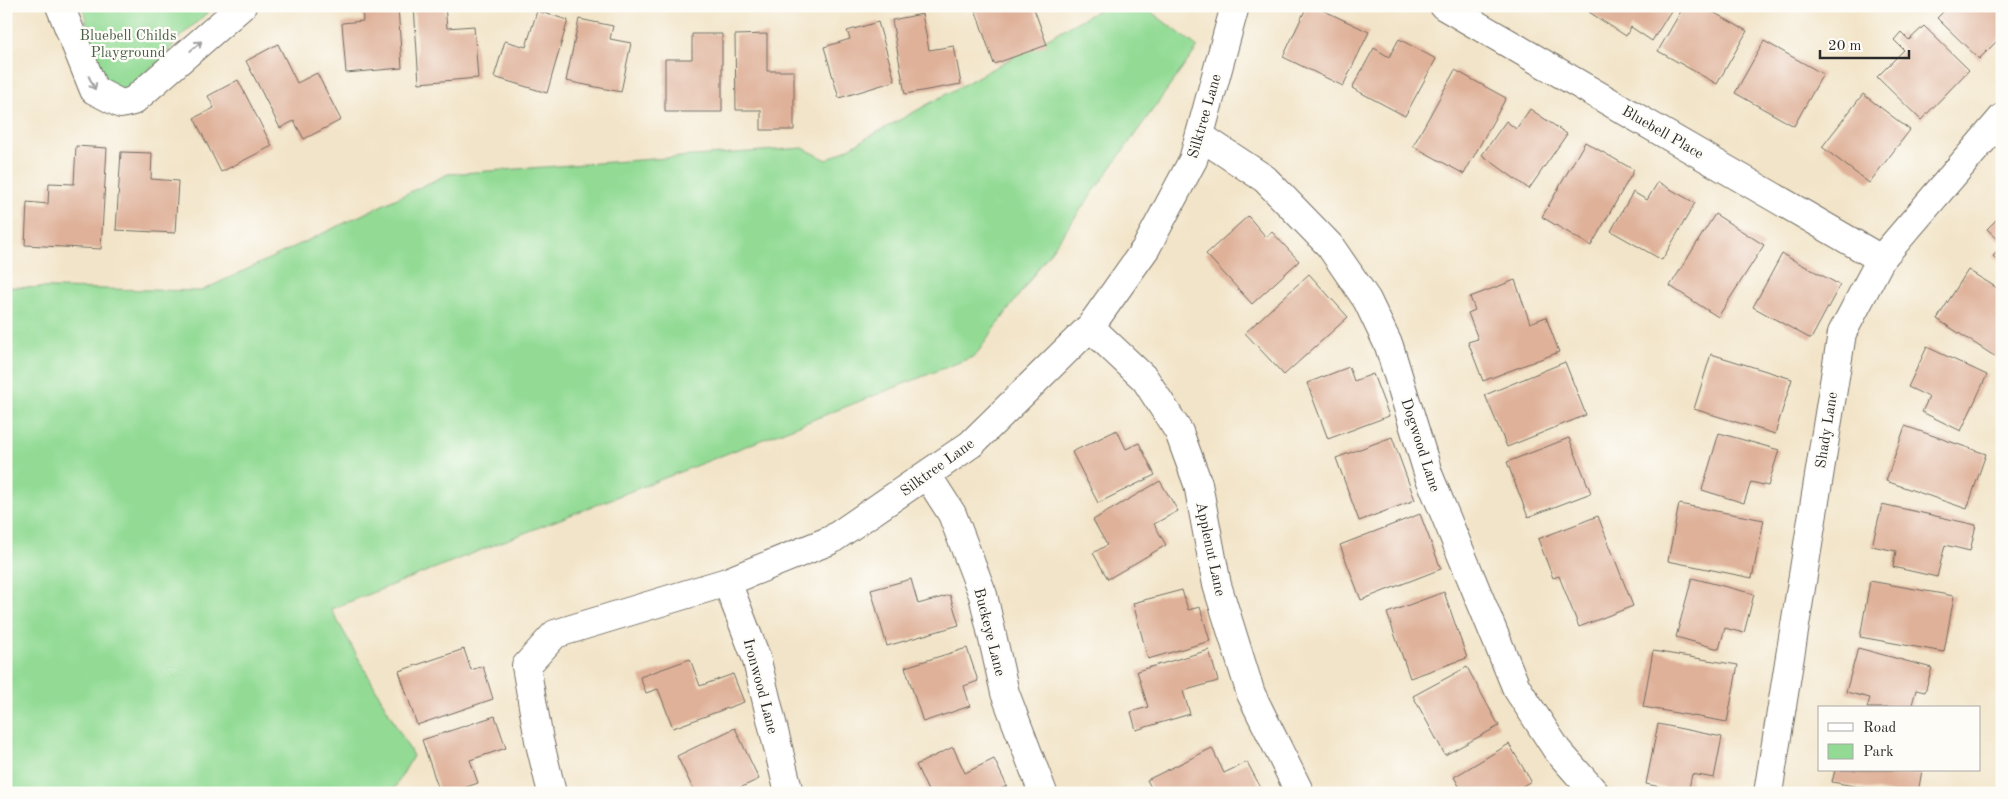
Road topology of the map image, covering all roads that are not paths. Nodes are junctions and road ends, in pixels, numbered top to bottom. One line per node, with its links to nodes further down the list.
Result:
1 (60, 6): 2 (street, one-way to 2)
2 (242, 6)
3 (1236, 6): 6 (street, Silktree Lane)
4 (1444, 6): 7 (street, Bluebell Place)
5 (2002, 118): 7 (street, Shady Lane)
6 (1200, 136): 8 (street, Silktree Lane); 15 (street, Dogwood Lane)
7 (1881, 259): 16 (street, Shady Lane)
8 (1090, 327): 9 (street, Silktree Lane); 14 (street, Applenut Lane)
9 (927, 475): 10 (street, Silktree Lane); 13 (street, Buckeye Lane)
10 (727, 582): 11 (street, Silktree Lane); 12 (street, Ironwood Lane)
11 (552, 793)
12 (789, 793)
13 (1044, 793)
14 (1300, 793)
15 (1595, 793)
16 (1768, 793)

